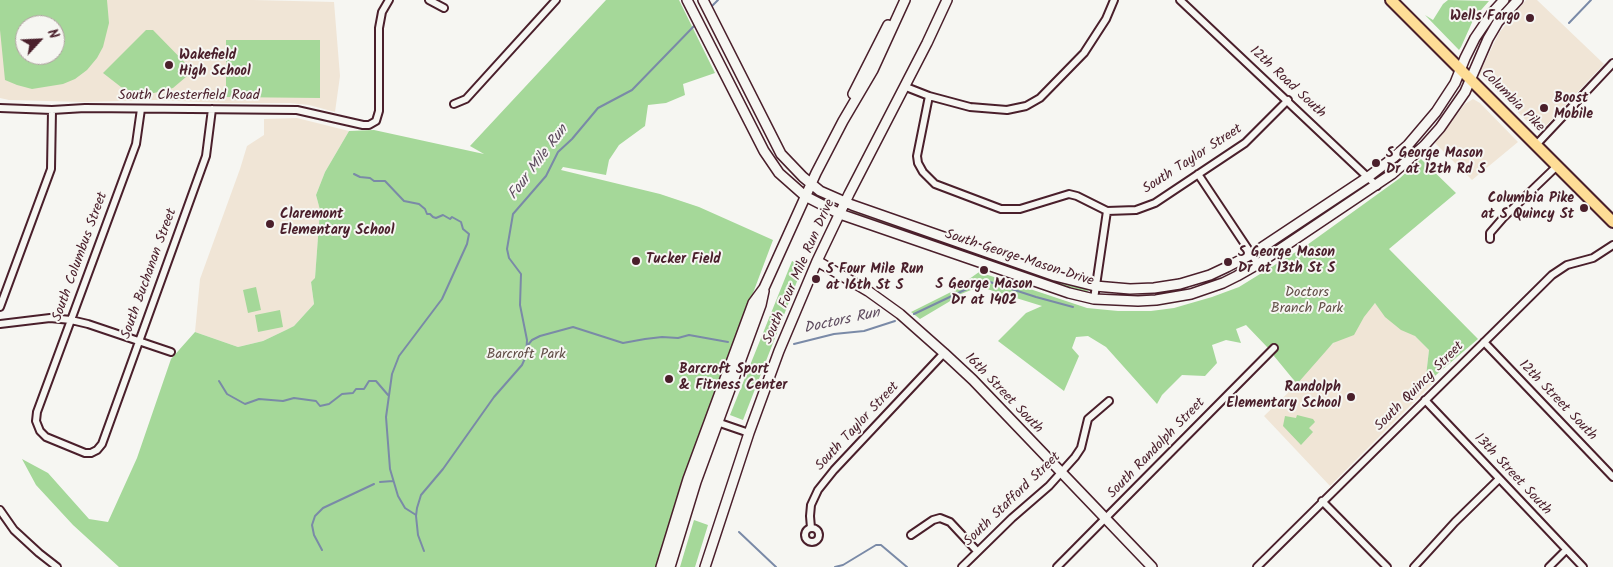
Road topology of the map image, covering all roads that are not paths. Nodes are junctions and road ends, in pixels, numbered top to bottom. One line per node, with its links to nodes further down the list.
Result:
1 (389, 0): 24 (street, South Chesterfield Road)
2 (429, 0): 14 (street)
3 (556, 0): 21 (street)
4 (687, 0): 33 (main road, South George Mason Drive)
5 (703, 0): 31 (main road, South George Mason Drive)
6 (899, 0): 26 (main road, South Four Mile Run Drive)
7 (905, 0): 26 (main road, South Four Mile Run Drive)
8 (947, 0): 18 (main road, South Four Mile Run Drive)
9 (1114, 0): 19 (street)
10 (1180, 0): 20 (street, 12th Road South)
11 (1391, 0): 16 (main road, Columbia Pike)
12 (1504, 0): 16 (main road, South George Mason Drive)
13 (1518, 0): 17 (main road, South George Mason Drive)
14 (444, 8)
15 (1613, 63): 27 (street)
16 (1461, 69): 17 (main road, Columbia Pike); 30 (main road, South George Mason Drive)
17 (1470, 79): 27 (main road, Columbia Pike); 32 (main road, South George Mason Drive)
18 (906, 87): 19 (street); 34 (main road, South Four Mile Run Drive)
19 (929, 96): 35 (street, South Taylor Street)
20 (1288, 100): 29 (street, South Taylor Street); 30 (street, 12th Road South)
21 (454, 104)
22 (0, 108): 25 (street, South Chesterfield Road)
23 (141, 109): 24 (street, South Chesterfield Road); 25 (street, South Chesterfield Road); 48 (street, South Columbus Street)
24 (212, 109): 50 (street, South Buchanan Street)
25 (52, 110): 47 (street)
26 (843, 120): 31 (main road, South Four Mile Run Drive)
27 (1536, 145): 28 (main road, Columbia Pike)
28 (1557, 166): 37 (main road, Columbia Pike); 38 (street)
29 (1198, 174): 35 (street, South Taylor Street); 41 (street)
30 (1368, 177): 32 (street, 12th Road South); 41 (main road, South George Mason Drive)
31 (810, 184): 33 (main road, South Four Mile Run Drive); 34 (main road, South George Mason Drive)
32 (1376, 186): 44 (main road, South George Mason Drive)
33 (805, 196): 36 (main road, South George Mason Drive); 57 (main road, South Four Mile Run Drive)
34 (845, 203): 36 (main road, South Four Mile Run Drive); 40 (main road, South George Mason Drive)
35 (1107, 211): 45 (street)
36 (840, 214): 42 (main road, South Four Mile Run Drive); 43 (main road, South George Mason Drive)
37 (1613, 222)
38 (1490, 240)
39 (1613, 245): 51 (street, South Quincy Street)
40 (982, 250): 43 (main road); 45 (main road, South George Mason Drive)
41 (1252, 254): 44 (street); 45 (main road, South George Mason Drive)
42 (817, 260): 54 (main road, 16th Street South); 58 (main road, South Four Mile Run Drive)
43 (978, 262): 46 (main road, South George Mason Drive)
44 (1258, 264): 46 (main road, South George Mason Drive)
45 (1095, 286): 46 (street)
46 (1094, 298)
47 (0, 307)
48 (70, 320): 49 (street); 50 (street); 59 (street, South Columbus Street)
49 (0, 324)
50 (139, 341): 53 (street); 59 (street, South Buchanan Street)
51 (1484, 342): 55 (street, South Quincy Street); 61 (street, 12th Street South)
52 (1274, 348): 65 (street, South Randolph Street)
53 (171, 352)
54 (944, 353): 60 (main road, 16th Street South); 66 (street, South Taylor Street)
55 (1425, 400): 62 (street, 13th Street South); 63 (street, South Quincy Street)
56 (1109, 401): 60 (street, South Stafford Street)
57 (713, 421): 58 (street); 71 (main road, South Four Mile Run Drive); 72 (main road, South Four Mile Run Drive)
58 (749, 433): 73 (main road, South Four Mile Run Drive)
59 (102, 444)
60 (1061, 473): 65 (main road, 16th Street South); 69 (street, South Stafford Street)
61 (1613, 477)
62 (1499, 479): 68 (street, 13th Street South); 79 (street)
63 (1322, 501): 77 (street, South Quincy Street); 78 (street)
64 (0, 510): 70 (street)
65 (1106, 519): 75 (street, South Randolph Street); 76 (main road, 16th Street South)
66 (811, 528)
67 (911, 535): 69 (street)
68 (1566, 550): 80 (street); 81 (street, 13th Street South)
69 (977, 551): 74 (street, South Stafford Street)
70 (57, 567)
71 (661, 567)
72 (670, 567)
73 (704, 567)
74 (962, 567)
75 (1057, 567)
76 (1152, 567)
77 (1257, 567)
78 (1387, 567)
79 (1414, 567)
80 (1549, 567)
81 (1583, 567)

